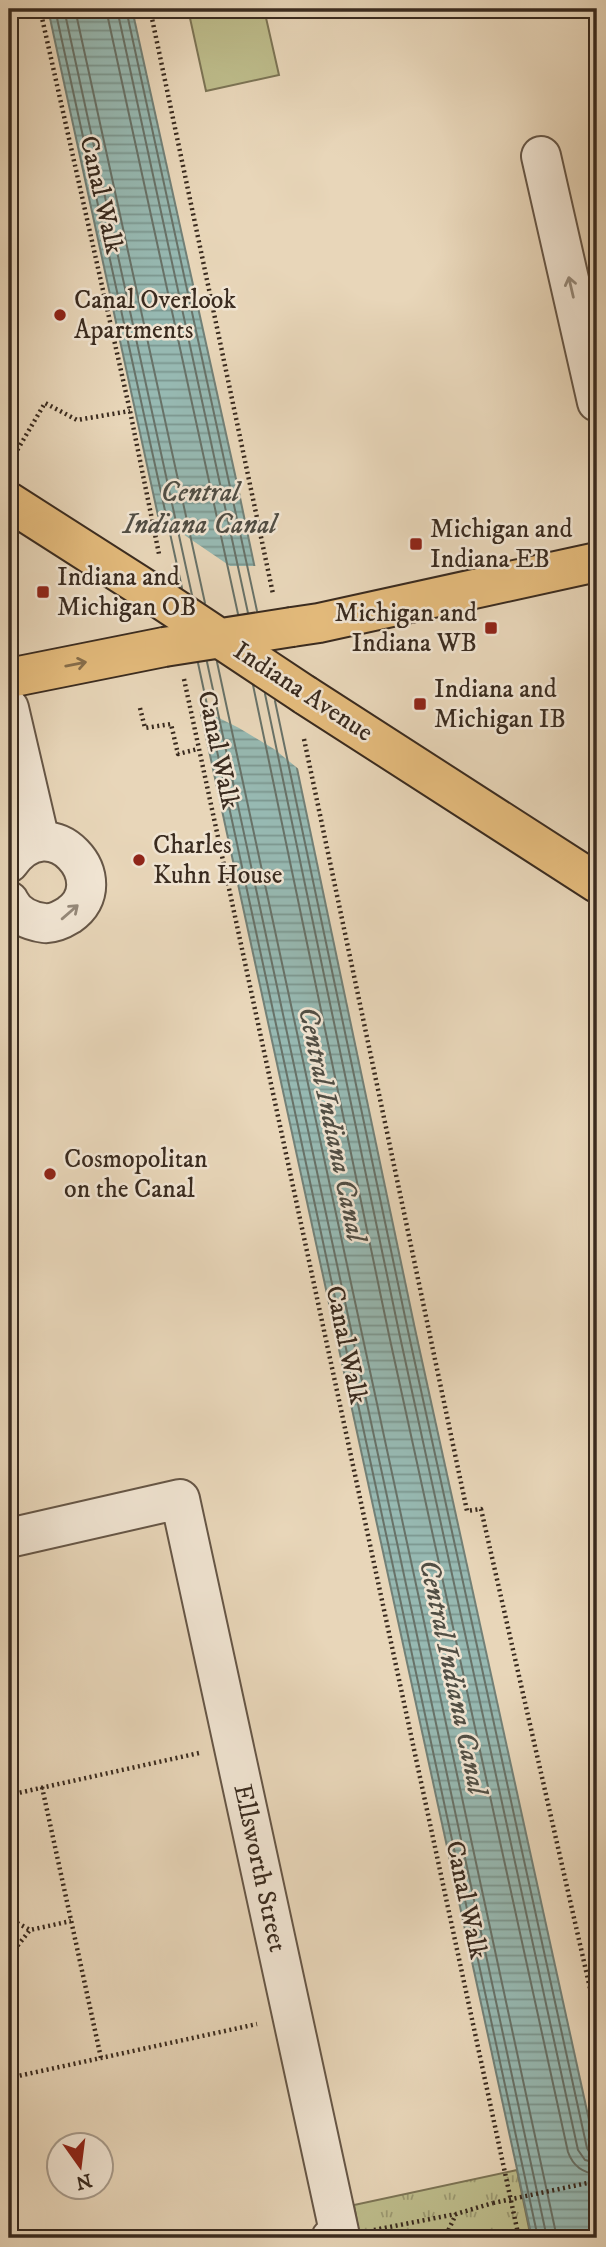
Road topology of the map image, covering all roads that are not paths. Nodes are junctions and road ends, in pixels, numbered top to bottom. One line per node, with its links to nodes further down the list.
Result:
1 (541, 156): 2 (street, one-way to 1)
2 (597, 402)
3 (9, 502): 5 (main road, Indiana Avenue, bridge)
4 (597, 562): 5 (main road, bridge)
5 (220, 638): 6 (main road, one-way to 5, bridge); 10 (main road, Indiana Avenue, bridge)
6 (9, 678)
7 (9, 708): 8 (street)
8 (40, 841): 9 (street); 11 (street, one-way to 8)
9 (9, 863)
10 (597, 883)
11 (9, 901)
12 (9, 1538): 13 (street, Ellsworth Street)
13 (335, 2237)

